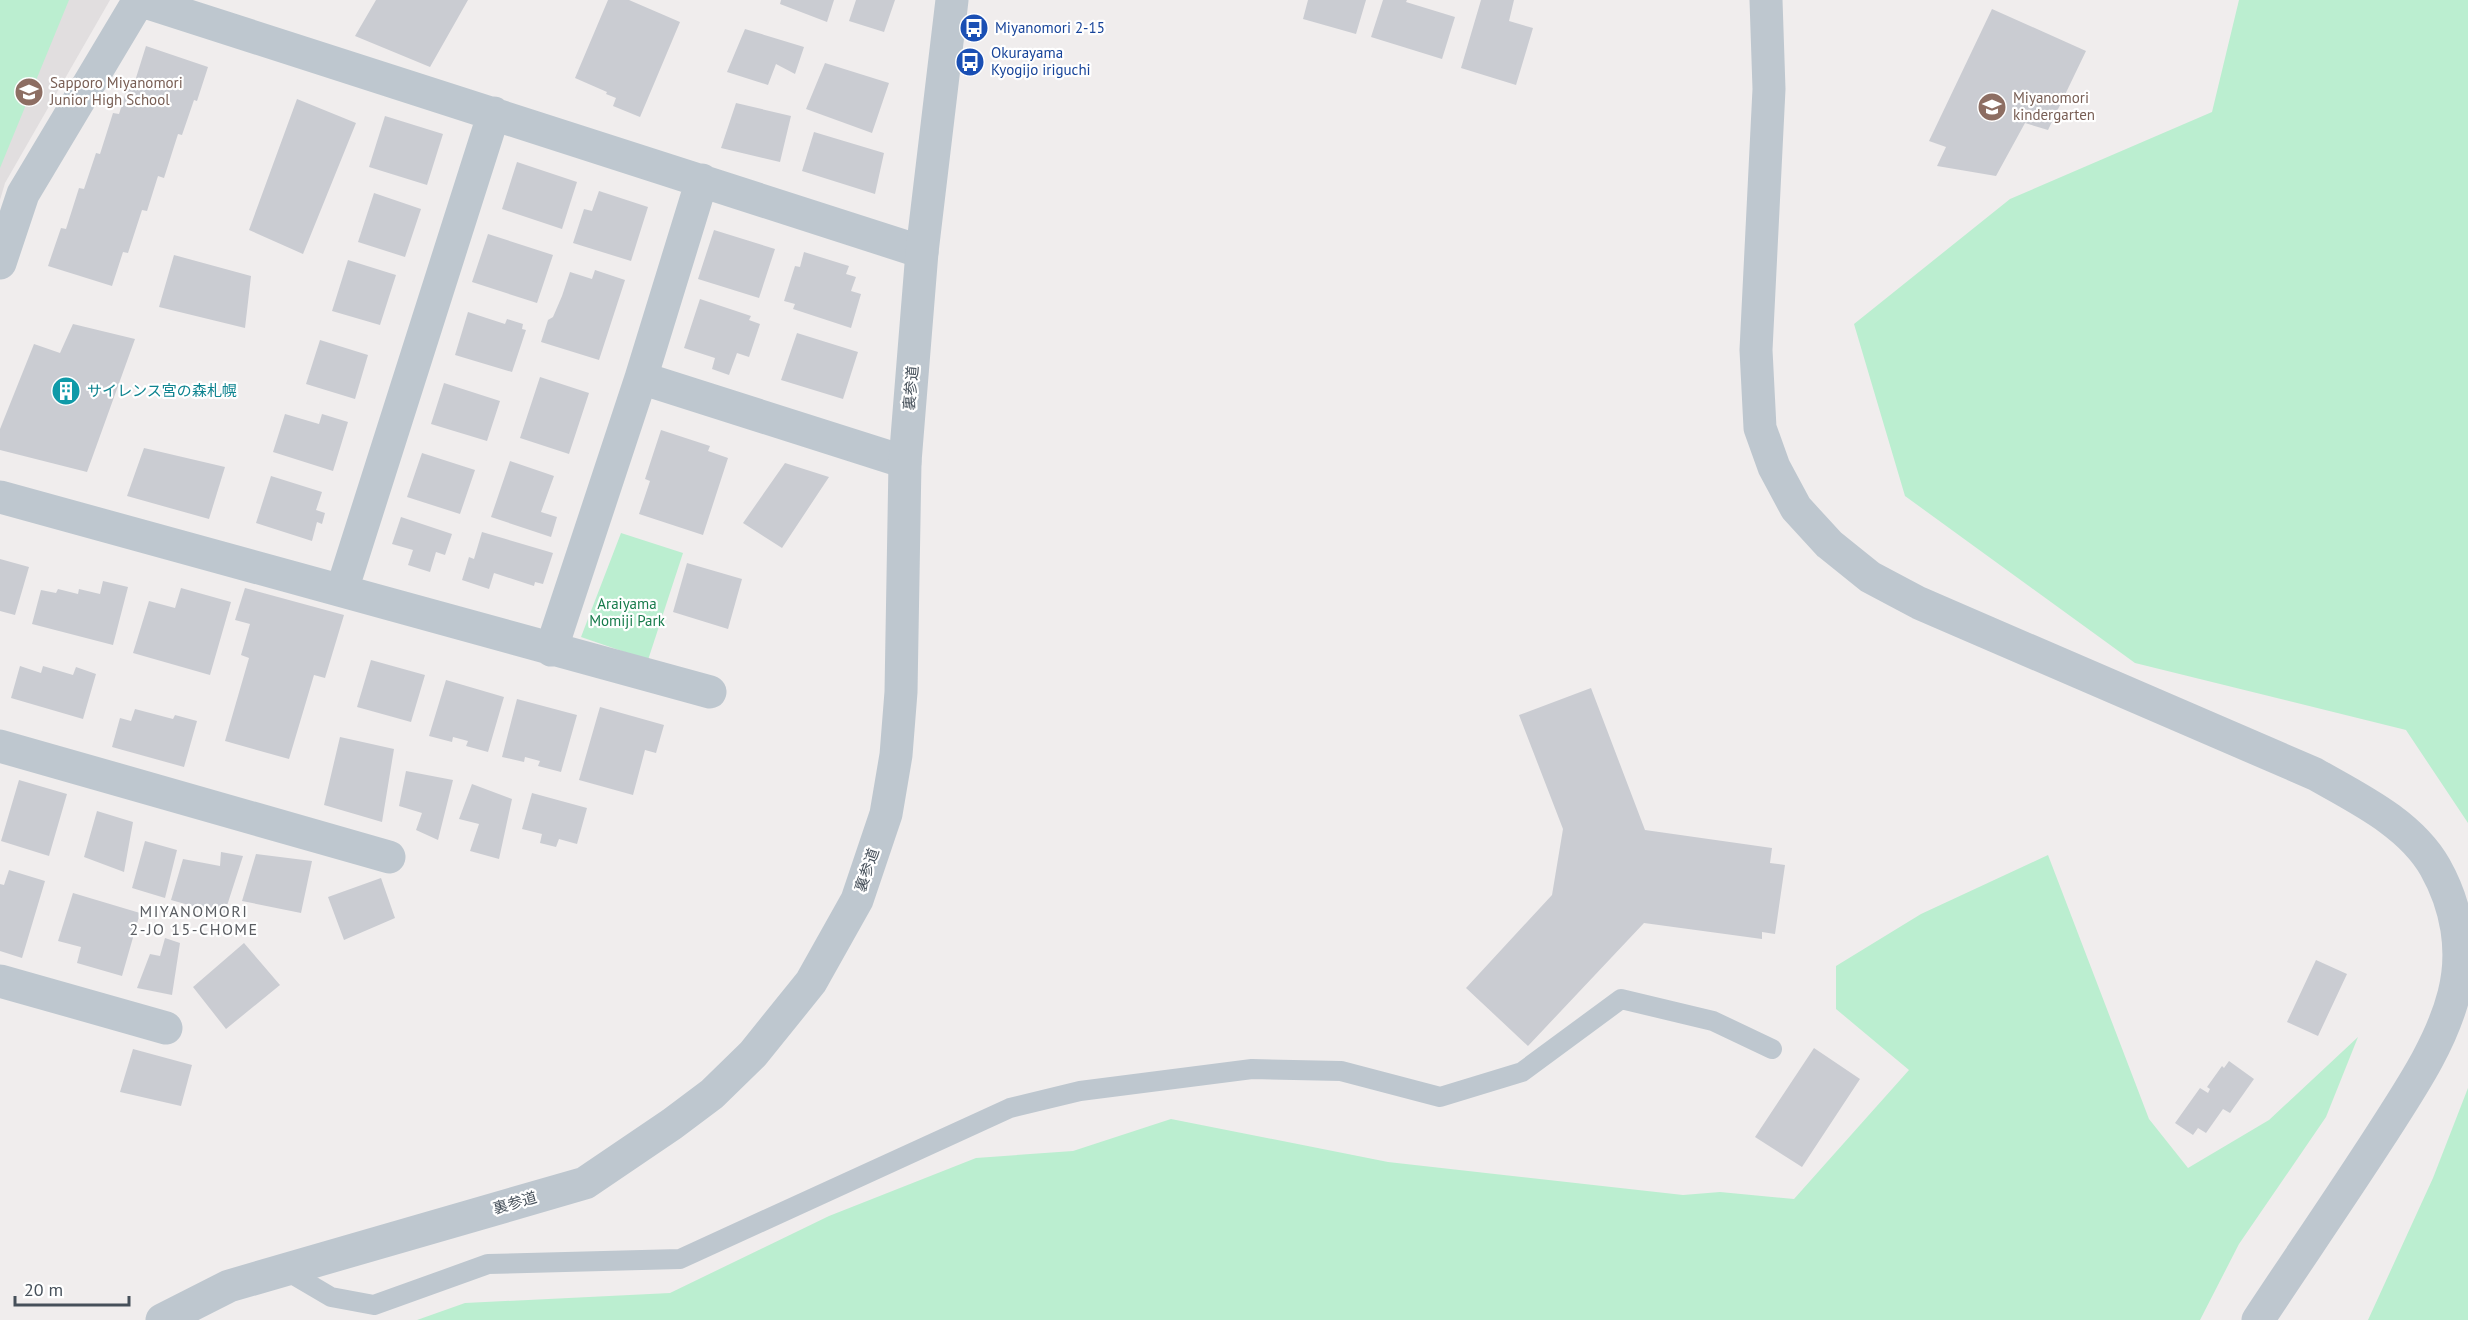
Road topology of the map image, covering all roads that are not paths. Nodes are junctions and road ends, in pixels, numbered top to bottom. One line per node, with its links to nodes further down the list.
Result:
1 (139, 0): 4 (street); 7 (street)
2 (952, 0): 6 (street, 裏参道)
3 (1766, 0): 21 (street)
4 (494, 113): 5 (street); 11 (street)
5 (702, 180): 6 (street); 8 (street)
6 (922, 252): 9 (street, 裏参道)
7 (0, 263)
8 (641, 378): 9 (street); 12 (street)
9 (905, 462): 19 (street, 裏参道)
10 (0, 497): 11 (street)
11 (342, 591): 12 (street)
12 (551, 650): 13 (street)
13 (710, 693)
14 (0, 746): 15 (street)
15 (389, 857)
16 (0, 981): 17 (street)
17 (166, 1028)
18 (1772, 1049): 19 (lane)
19 (285, 1270): 20 (street, 裏参道)
20 (162, 1320)
21 (2258, 1320)

